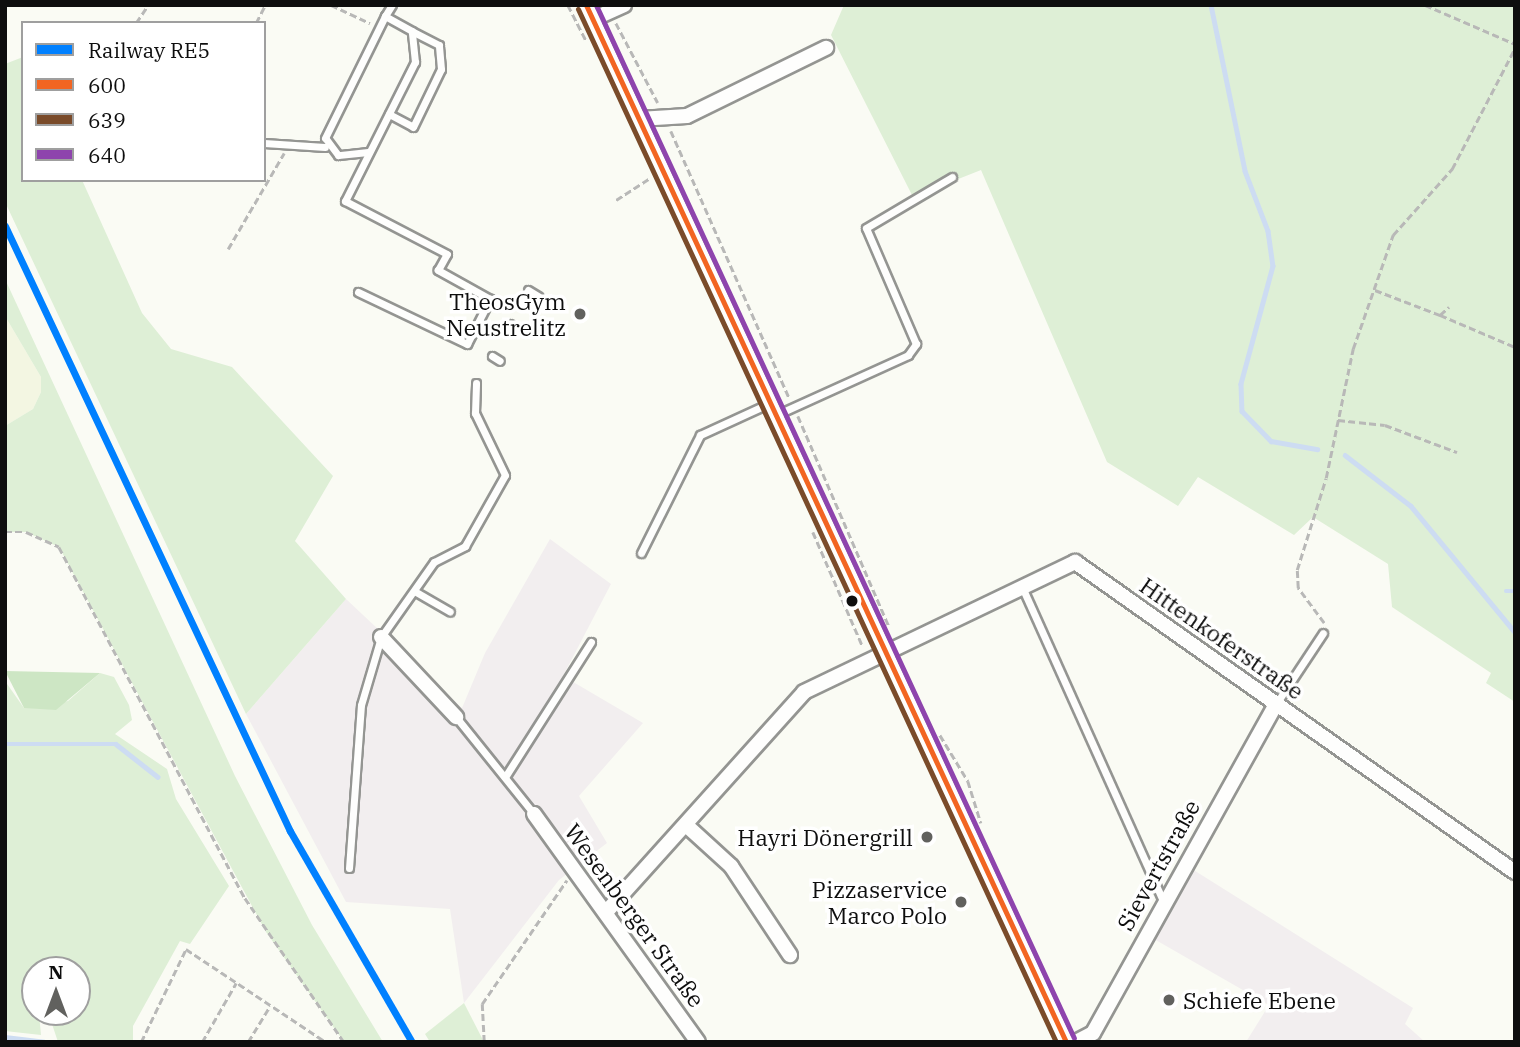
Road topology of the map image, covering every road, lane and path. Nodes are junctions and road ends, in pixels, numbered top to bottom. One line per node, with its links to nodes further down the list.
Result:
1 (148, 5): 10 (path)
2 (265, 5): 11 (path)
3 (331, 5): 12 (path)
4 (392, 5): 8 (lane)
5 (586, 5): 9 (street)
6 (624, 5): 9 (street)
7 (1425, 5): 14 (path)
8 (386, 16): 12 (lane); 13 (lane)
9 (599, 16): 17 (path); 18 (street)
10 (137, 21)
11 (257, 21)
12 (380, 27): 20 (lane)
13 (412, 31): 16 (lane); 16 (lane)
14 (1515, 46): 28 (path)
15 (826, 48): 17 (street)
16 (389, 114): 22 (lane)
17 (665, 116): 18 (street); 39 (path)
18 (639, 119): 23 (street)
19 (266, 143): 21 (lane)
20 (325, 147): 21 (lane); 22 (lane)
21 (288, 148): 26 (path)
22 (368, 152): 29 (lane)
23 (663, 172): 25 (path); 40 (street)
24 (952, 177): 39 (lane)
25 (616, 200)
26 (228, 249)
27 (528, 290): 30 (lane)
28 (1375, 290): 32 (path); 41 (path)
29 (358, 292)
30 (538, 296)
31 (1449, 307): 32 (path)
32 (1440, 316): 35 (path)
33 (510, 324): 34 (lane)
34 (519, 330)
35 (1515, 347)
36 (492, 356): 37 (lane)
37 (500, 361)
38 (476, 383): 46 (lane)
39 (794, 408): 40 (lane); 48 (path)
40 (773, 409): 44 (lane); 52 (street)
41 (1338, 420): 42 (path); 49 (path)
42 (1457, 452)
43 (5, 532): 70 (path)
44 (641, 553)
45 (1021, 587): 52 (street, Hittenkoferstraße); 53 (street, Hittenkoferstraße); 61 (lane)
46 (416, 592): 47 (lane); 50 (lane)
47 (450, 611)
48 (886, 632)
49 (1323, 632): 53 (lane)
50 (381, 637): 54 (street); 59 (lane)
51 (591, 642): 55 (lane)
52 (885, 651): 57 (street, Hittenkoferstraße); 73 (street)
53 (1276, 704): 60 (street, Hittenkoferstraße); 61 (street, Sievertstraße)
54 (456, 717): 55 (lane)
55 (505, 777): 56 (lane)
56 (534, 814): 58 (street, Wesenberger Straße)
57 (686, 825): 62 (street, Hittenkoferstraße); 63 (street)
58 (575, 867): 62 (street, Wesenberger Straße); 71 (path)
59 (349, 868)
60 (1515, 872)
61 (1163, 901): 74 (street, Sievertstraße)
62 (608, 911): 72 (street, Wesenberger Straße)
63 (790, 955)
64 (236, 983): 65 (path); 66 (path); 67 (path)
65 (270, 1006): 68 (path); 69 (path)
66 (141, 1042)
67 (202, 1042)
68 (248, 1042)
69 (326, 1042)
70 (344, 1042)
71 (484, 1042)
72 (698, 1042)
73 (1066, 1042)
74 (1076, 1042)

